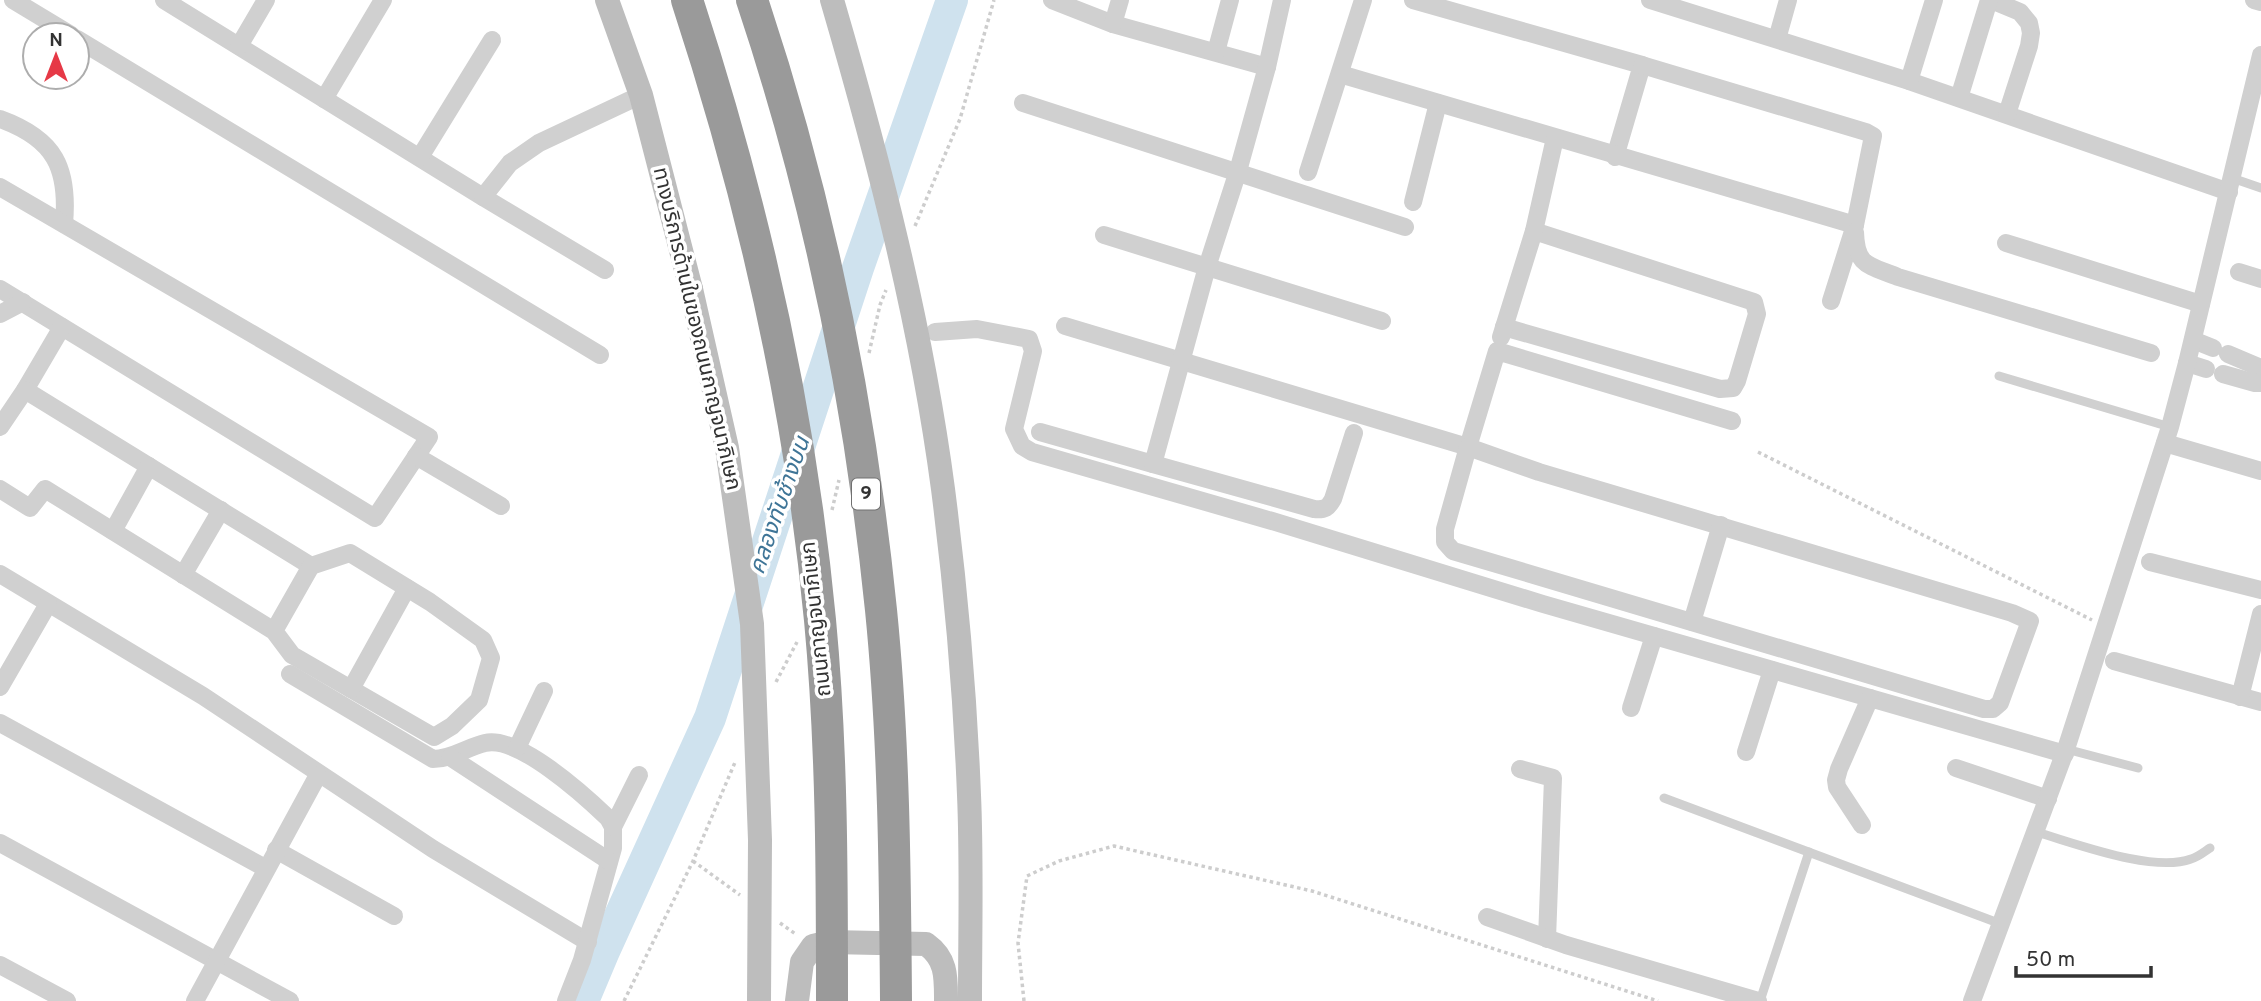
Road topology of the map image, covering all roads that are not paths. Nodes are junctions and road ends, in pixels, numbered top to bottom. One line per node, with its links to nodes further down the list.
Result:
1 (13, 0): 21 (street)
2 (164, 0): 26 (street)
3 (266, 0): 26 (street)
4 (383, 0): 36 (street)
5 (607, 0): 34 (main road, ทางบริการด้านในของถนนกาญจนาภิเษก)
6 (687, 0): 151 (highway, ถนนกาญจนาภิเษก, bridge)
7 (752, 0): 152 (highway, 9, bridge)
8 (832, 0): 154 (main road, bridge)
9 (1052, 0): 22 (street)
10 (1119, 0): 22 (street)
11 (1230, 0): 27 (street)
12 (1282, 0): 30 (street)
13 (1363, 0): 31 (street)
14 (1413, 0): 29 (street)
15 (1788, 0): 23 (street)
16 (1934, 0): 32 (street)
17 (1990, 0): 35 (street); 39 (street)
18 (2253, 0): 20 (street)
19 (1656, 1): 23 (street)
20 (2261, 2)
21 (48, 21)
22 (1113, 24): 27 (street)
23 (1777, 39): 32 (street)
24 (492, 40): 43 (street)
25 (91, 46): 74 (street)
26 (239, 46): 36 (street)
27 (1216, 52): 30 (street)
28 (2261, 55): 33 (street)
29 (1642, 65): 42 (street); 52 (street)
30 (1267, 67): 44 (street)
31 (1340, 74): 38 (street); 45 (street)
32 (1909, 80): 35 (street)
33 (2258, 82): 46 (street)
34 (641, 95): 49 (street); 149 (main road, ทางบริการด้านในของถนนกาญจนาภิเษก, bridge)
35 (1959, 98): 39 (street)
36 (324, 99): 43 (street)
37 (1023, 103): 44 (street)
38 (1438, 103): 41 (street); 50 (street)
39 (2007, 114): 46 (street)
40 (0, 119): 51 (street)
41 (1555, 138): 42 (street); 54 (street)
42 (1615, 156): 52 (street)
43 (420, 157): 49 (street)
44 (1238, 171): 53 (street); 57 (street)
45 (1308, 172)
46 (2231, 185): 48 (lane); 64 (street)
47 (0, 187): 51 (street)
48 (2261, 188)
49 (483, 197): 58 (street)
50 (1413, 202)
51 (64, 224): 87 (street)
52 (1855, 225): 62 (street); 73 (street)
53 (1405, 227)
54 (1534, 231): 69 (street); 69 (street)
55 (1104, 235): 57 (street)
56 (2006, 243): 64 (street)
57 (1208, 267): 66 (street); 75 (street)
58 (605, 270)
59 (2239, 272): 60 (street)
60 (2261, 279)
61 (0, 289): 63 (street)
62 (1831, 301)
63 (23, 303): 65 (street); 68 (street)
64 (2201, 304): 71 (street)
65 (0, 314)
66 (1382, 321)
67 (1065, 326): 75 (street)
68 (62, 327): 80 (street); 87 (street)
69 (1504, 327): 72 (street)
70 (935, 332): 106 (street)
71 (2193, 340): 76 (street); 77 (street)
72 (1497, 351): 81 (street); 86 (street)
73 (2151, 353)
74 (600, 355)
75 (1182, 360): 86 (street); 88 (street)
76 (2187, 363): 79 (street); 85 (street)
77 (2261, 368)
78 (1999, 376): 85 (lane)
79 (2261, 383)
80 (25, 390): 82 (street); 89 (street)
81 (1732, 421)
82 (0, 427)
83 (1040, 432): 88 (street)
84 (1354, 433): 88 (street)
85 (2167, 435): 90 (street); 119 (street)
86 (1468, 447): 94 (street); 104 (street)
87 (416, 456): 92 (street)
88 (1153, 464)
89 (149, 466): 93 (street); 95 (street)
90 (2261, 471)
91 (0, 489): 95 (street)
92 (501, 506)
93 (221, 510): 97 (street); 99 (street)
94 (1721, 525): 104 (street); 104 (street)
95 (113, 531): 99 (street)
96 (2150, 562): 101 (street)
97 (311, 566): 100 (street); 105 (street)
98 (0, 574): 102 (street)
99 (183, 575): 105 (street)
100 (407, 588): 111 (street); 111 (street)
101 (2261, 590)
102 (48, 604): 110 (street); 125 (street)
103 (2261, 614): 113 (street)
104 (1692, 622)
105 (274, 631): 111 (street)
106 (1654, 636): 108 (street); 116 (street)
107 (2114, 661): 113 (street)
108 (1772, 670): 114 (street); 120 (street)
109 (290, 674): 121 (street)
110 (0, 687)
111 (351, 689)
112 (544, 691): 118 (street)
113 (2240, 696): 115 (street)
114 (1870, 698): 119 (street); 129 (street)
115 (2261, 702)
116 (1631, 708)
117 (0, 723): 137 (street)
118 (517, 748): 121 (street); 130 (street)
119 (2065, 751): 123 (lane); 128 (street)
120 (1746, 752)
121 (450, 757): 136 (street)
122 (1956, 768): 128 (street)
123 (2138, 768)
124 (1520, 769): 141 (street)
125 (318, 775): 134 (street); 142 (street)
126 (639, 775): 130 (street)
127 (1664, 798): 135 (lane)
128 (2048, 799): 131 (street)
129 (1862, 825)
130 (613, 827): 136 (street)
131 (2036, 832): 133 (lane); 140 (street)
132 (0, 843): 143 (street)
133 (2210, 848)
134 (276, 850): 137 (street); 138 (street)
135 (1809, 852): 140 (lane); 155 (lane)
136 (609, 861): 142 (street)
137 (265, 868): 143 (street)
138 (394, 916)
139 (1487, 917): 141 (street)
140 (2001, 924): 156 (street)
141 (1547, 939): 155 (street)
142 (588, 943): 148 (street)
143 (217, 960): 146 (street); 147 (street)
144 (0, 965): 145 (street)
145 (66, 1001)
146 (195, 1001)
147 (290, 1001)
148 (566, 1001)
149 (759, 1001)
150 (797, 1001): 153 (main road)
151 (832, 1001)
152 (896, 1001)
153 (946, 1001)
154 (970, 1001)
155 (1759, 1001)
156 (1972, 1001)

